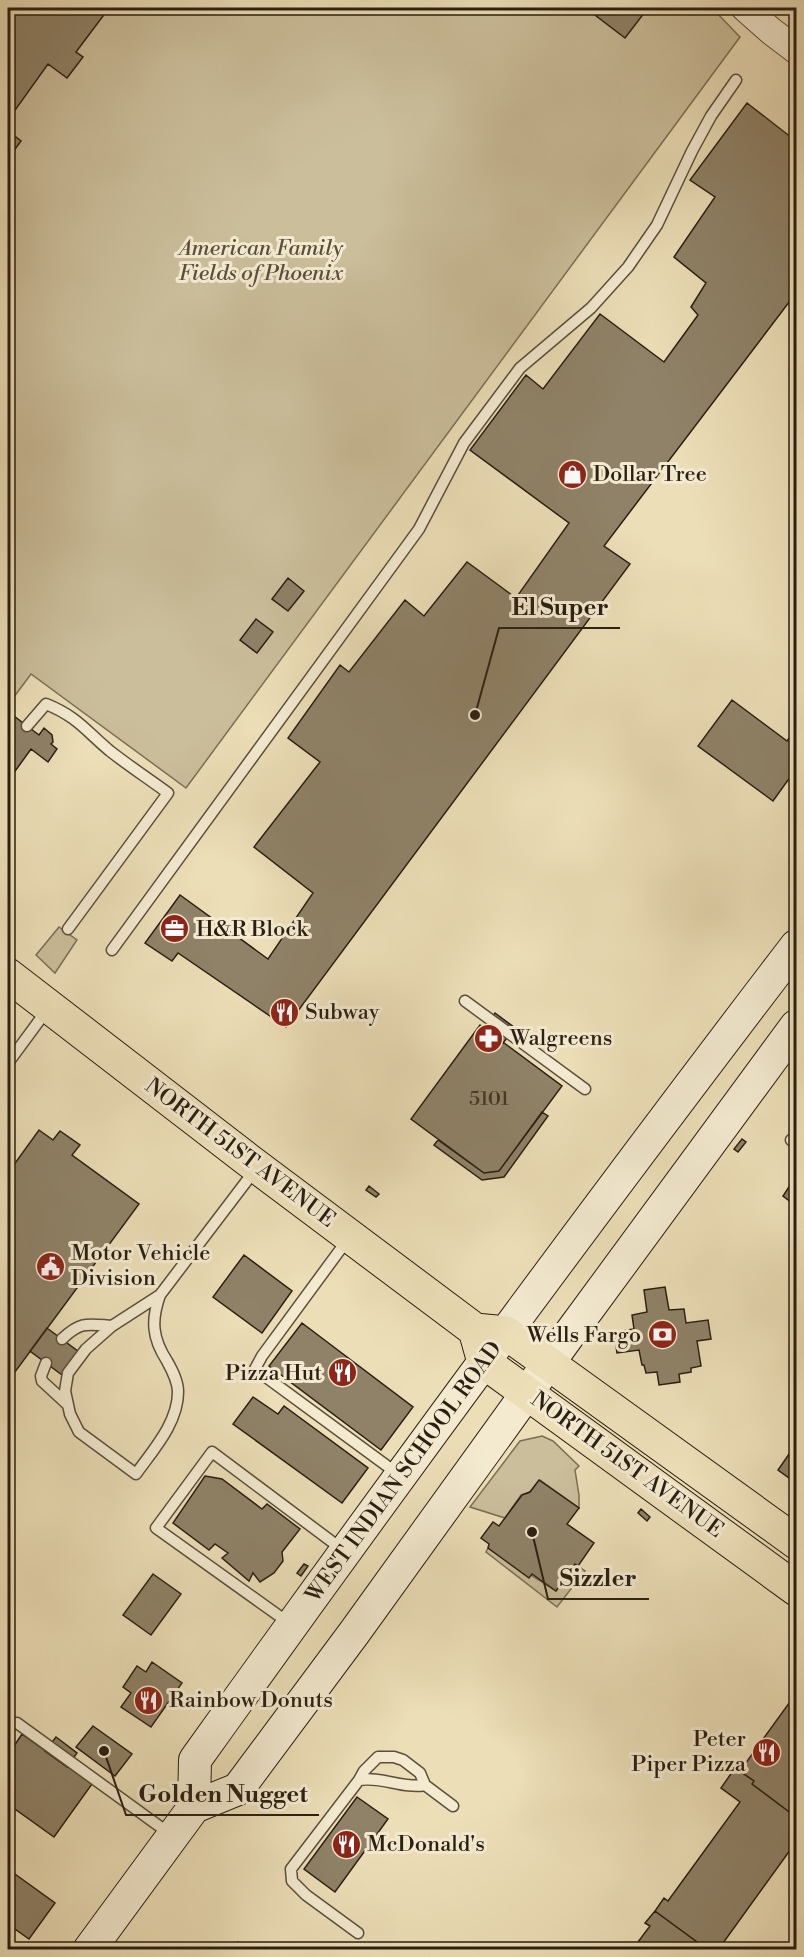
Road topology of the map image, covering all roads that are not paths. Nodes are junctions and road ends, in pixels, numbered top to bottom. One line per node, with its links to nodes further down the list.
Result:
1 (745, 8): 2 (street)
2 (796, 50)
3 (736, 80): 7 (lane)
4 (27, 726): 5 (lane)
5 (68, 929)
6 (796, 946): 18 (main road, WEST INDIAN SCHOOL ROAD)
7 (112, 950)
8 (8, 975): 10 (main road, NORTH 51ST AVENUE)
9 (465, 1001): 13 (lane)
10 (48, 1007): 12 (lane); 14 (main road, NORTH 51ST AVENUE)
11 (796, 1026): 22 (main road)
12 (8, 1063)
13 (585, 1089)
14 (257, 1167): 15 (main road, NORTH 51ST AVENUE); 16 (lane)
15 (350, 1236): 18 (main road, NORTH 51ST AVENUE); 25 (lane)
16 (160, 1295): 17 (lane); 24 (lane)
17 (112, 1326): 19 (lane); 24 (lane)
18 (490, 1331): 20 (main road); 22 (main road, NORTH 51ST AVENUE)
19 (62, 1340)
20 (484, 1362): 23 (main road, NORTH 51ST AVENUE); 25 (main road, WEST INDIAN SCHOOL ROAD)
21 (46, 1363): 24 (lane)
22 (548, 1363): 23 (main road); 26 (main road, NORTH 51ST AVENUE)
23 (528, 1392): 28 (main road, NORTH 51ST AVENUE); 34 (main road)
24 (68, 1405)
25 (401, 1475): 27 (main road, WEST INDIAN SCHOOL ROAD)
26 (796, 1542)
27 (345, 1552): 29 (main road, WEST INDIAN SCHOOL ROAD); 29 (lane)
28 (796, 1589)
29 (292, 1625): 34 (main road, WEST INDIAN SCHOOL ROAD)
30 (17, 1723): 35 (lane)
31 (359, 1780): 32 (lane); 32 (lane); 36 (lane)
32 (425, 1785): 33 (lane)
33 (453, 1806)
34 (194, 1807): 35 (main road)
35 (173, 1836): 37 (main road)
36 (358, 1933)
37 (89, 1950)

